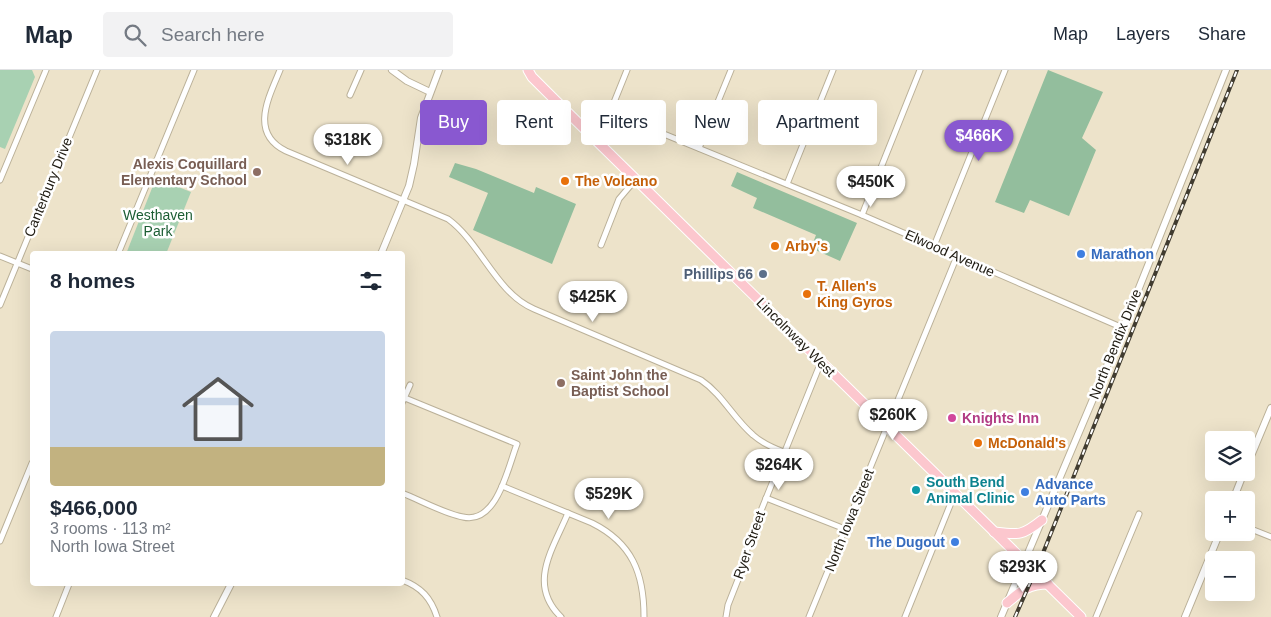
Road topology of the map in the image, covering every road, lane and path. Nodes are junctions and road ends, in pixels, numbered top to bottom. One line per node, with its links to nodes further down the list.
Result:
1 (46, 70): 23 (street)
2 (97, 70): 34 (street, Canterbury Drive)
3 (194, 70): 30 (street)
4 (280, 70): 26 (street)
5 (361, 70): 17 (street)
6 (392, 70): 16 (street)
7 (439, 70): 16 (street)
8 (520, 70): 15 (main road, Lincolnway West)
9 (627, 70): 18 (street)
10 (731, 70): 22 (street)
11 (833, 70): 25 (street)
12 (920, 70): 27 (street)
13 (1005, 70): 29 (street)
14 (1226, 70): 37 (street, North Bendix Drive)
15 (532, 72): 19 (main road, Lincolnway West)
16 (430, 92): 26 (street)
17 (350, 95)
18 (615, 100)
19 (581, 124)
20 (666, 135): 22 (street, Elwood Avenue)
21 (601, 145): 24 (main road, Lincolnway West)
22 (699, 148): 25 (street, Elwood Avenue)
23 (0, 180)
24 (636, 180): 28 (street); 38 (main road, Lincolnway West)
25 (787, 184): 27 (street, Elwood Avenue)
26 (404, 199): 31 (street); 45 (street)
27 (862, 215): 29 (street, Elwood Avenue)
28 (601, 245)
29 (934, 246): 33 (street, Elwood Avenue)
30 (119, 251)
31 (382, 251)
32 (0, 256): 34 (street)
33 (957, 256): 37 (street, Elwood Avenue); 43 (street, North Iowa Street)
34 (18, 263): 35 (street); 36 (street, Canterbury Drive)
35 (30, 268)
36 (0, 305)
37 (1122, 328): 53 (street, North Bendix Drive)
38 (821, 362): 43 (main road, Lincolnway West); 45 (street, Ryer Street)
39 (410, 385): 40 (street)
40 (405, 398)
41 (405, 401): 47 (street)
42 (1271, 408): 44 (street)
43 (888, 427): 48 (main road, Lincolnway West); 54 (street, North Iowa Street)
44 (1255, 446)
45 (784, 452): 50 (street, Ryer Street)
46 (30, 468): 58 (street)
47 (502, 486): 49 (street); 51 (street)
48 (955, 493): 56 (main road, Lincolnway West); 73 (street)
49 (405, 494)
50 (766, 498): 54 (street); 71 (street, Ryer Street)
51 (568, 513): 69 (street); 70 (street)
52 (1139, 514): 76 (street)
53 (1042, 520): 56 (main road); 60 (street, North Bendix Drive)
54 (845, 529): 72 (street, North Iowa Street)
55 (1255, 530): 57 (street)
56 (994, 532): 60 (main road, Lincolnway West)
57 (1271, 537)
58 (0, 541)
59 (1216, 541): 77 (street)
60 (1024, 561): 62 (main road, Lincolnway West); 65 (street, North Bendix Drive)
61 (405, 581): 68 (street)
62 (1048, 584): 65 (main road); 75 (main road, Lincolnway West)
63 (68, 586): 67 (street)
64 (230, 586): 66 (street)
65 (1007, 603): 74 (street, North Bendix Drive)
66 (217, 616)
67 (56, 617)
68 (437, 617)
69 (561, 617)
70 (644, 617)
71 (726, 617)
72 (809, 617)
73 (904, 617)
74 (1001, 617)
75 (1081, 617)
76 (1096, 617)
77 (1185, 617)

